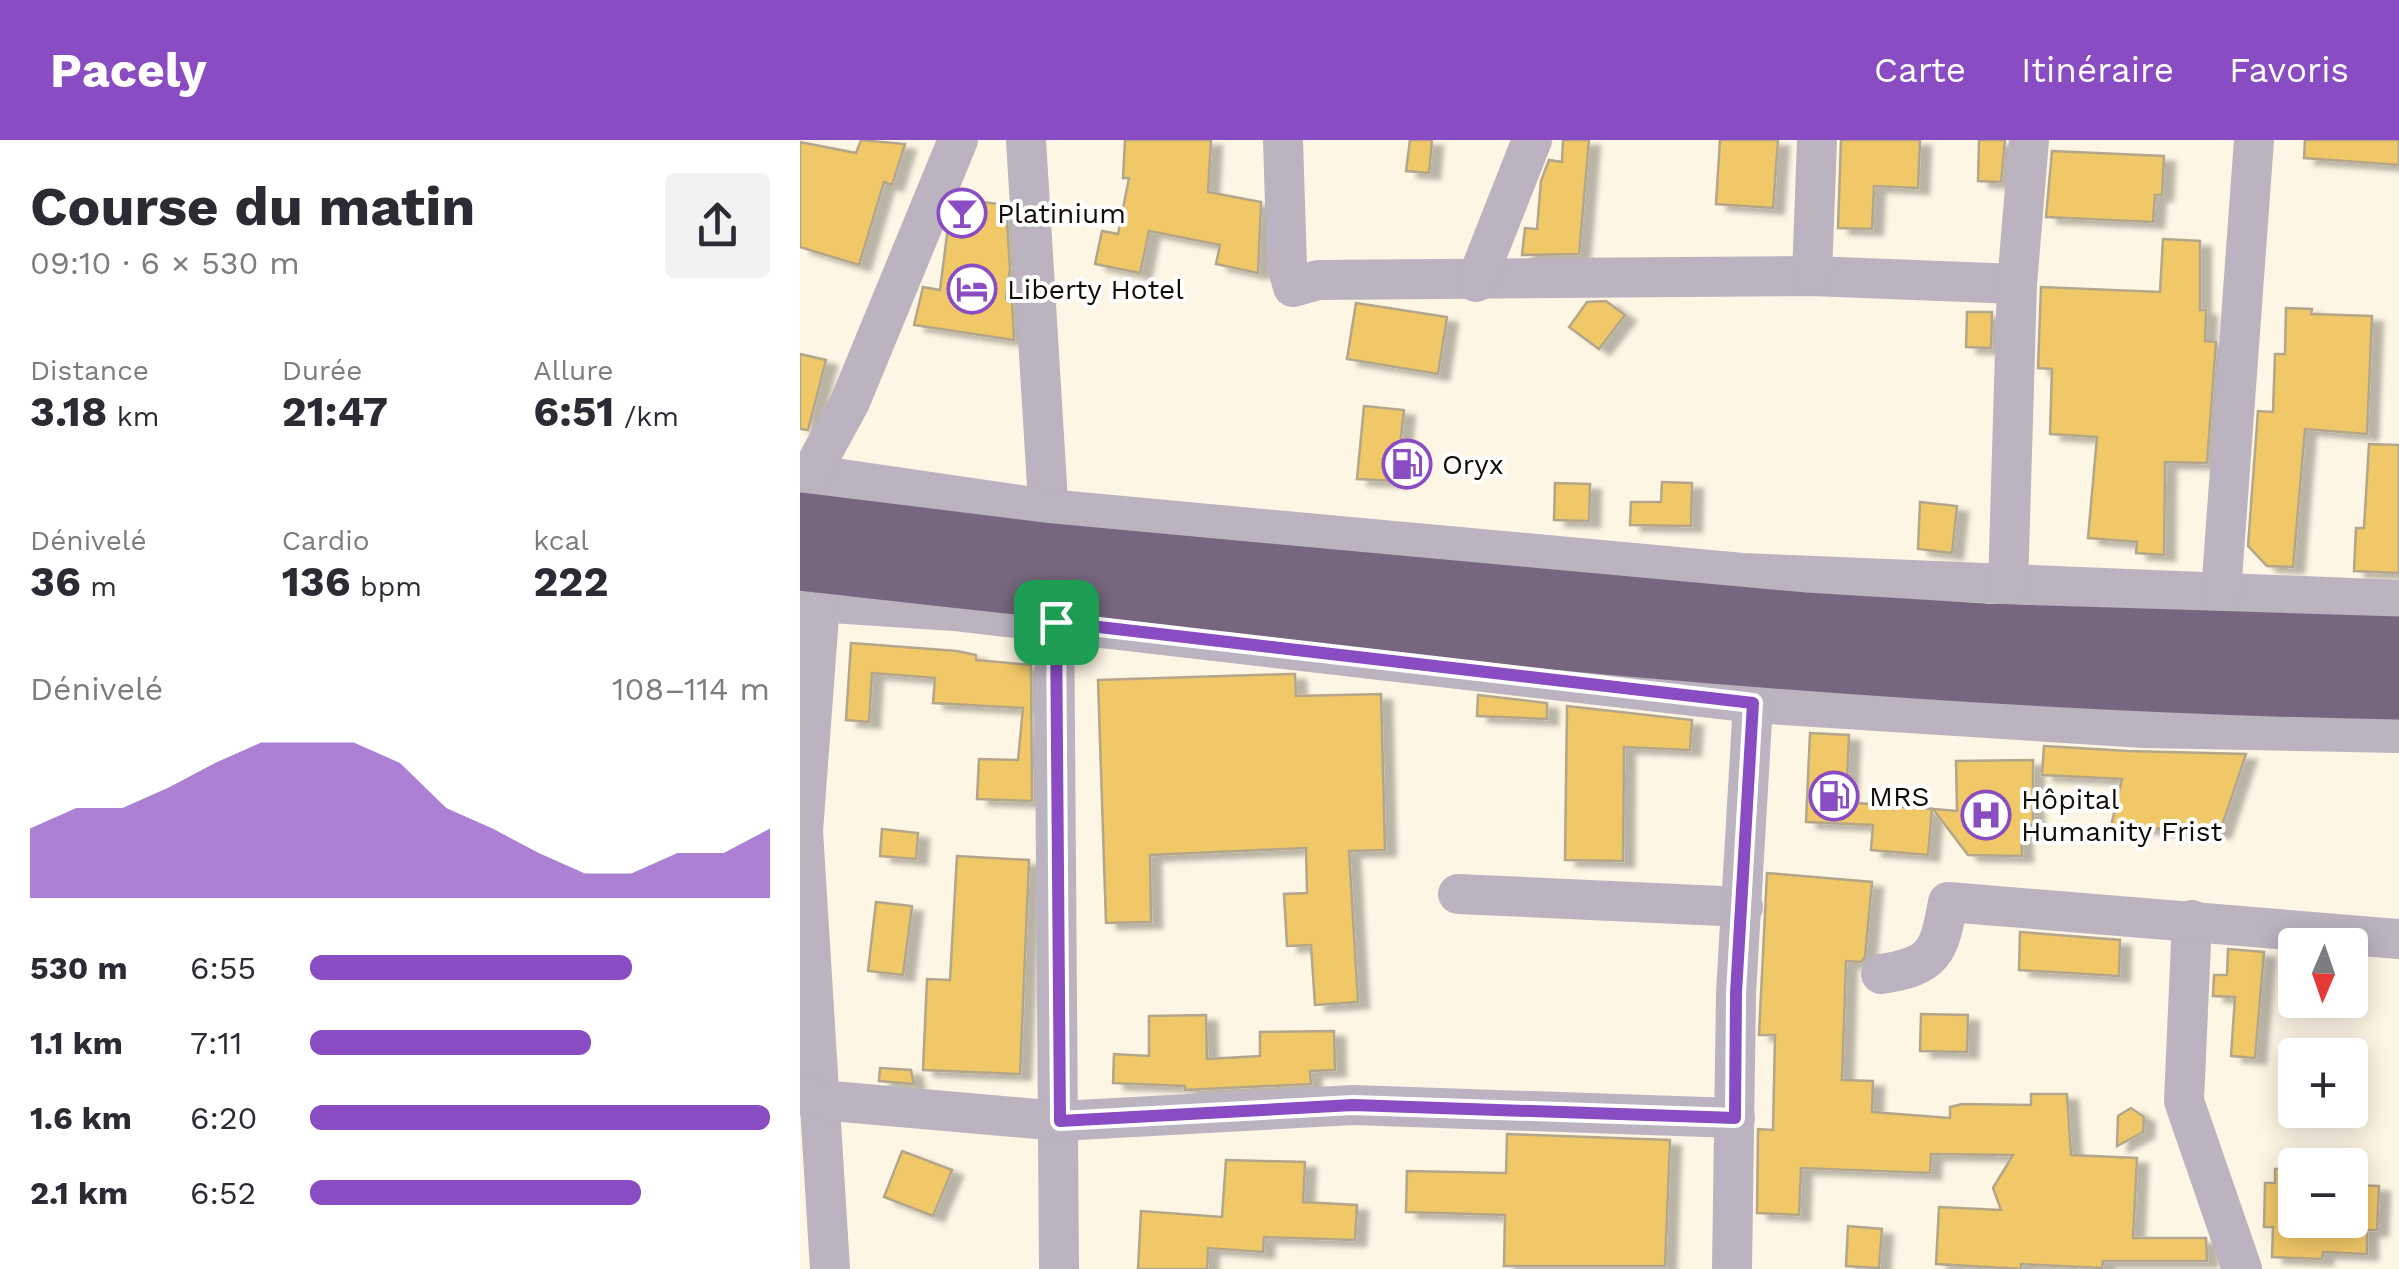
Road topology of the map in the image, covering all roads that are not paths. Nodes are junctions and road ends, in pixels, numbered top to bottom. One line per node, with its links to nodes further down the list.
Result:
1 (958, 140): 11 (street)
2 (1026, 140): 12 (street)
3 (1283, 140): 9 (street)
4 (1532, 140): 9 (street)
5 (1818, 140): 8 (street)
6 (2029, 140): 10 (street)
7 (2254, 140): 15 (street)
8 (1812, 276): 9 (street); 10 (street)
9 (1476, 282)
10 (2017, 284): 13 (street)
11 (803, 489): 12 (highway)
12 (1052, 568): 13 (street); 14 (highway); 17 (highway); 18 (highway); 19 (street); 29 (street)
13 (2008, 587): 15 (street)
14 (807, 589): 21 (street)
15 (2221, 593): 16 (street)
16 (2399, 600)
17 (2399, 644)
18 (2399, 692)
19 (1753, 703): 20 (street); 23 (street)
20 (2399, 733)
21 (802, 831): 27 (street)
22 (1458, 894): 23 (street)
23 (1743, 907): 28 (street)
24 (2192, 920): 25 (street); 26 (street); 33 (street)
25 (2399, 939)
26 (1881, 974)
27 (810, 1097): 29 (street); 30 (street)
28 (1735, 1118): 29 (street); 32 (street)
29 (1060, 1121): 31 (street)
30 (830, 1269)
31 (1059, 1269)
32 (1732, 1269)
33 (2242, 1269)

